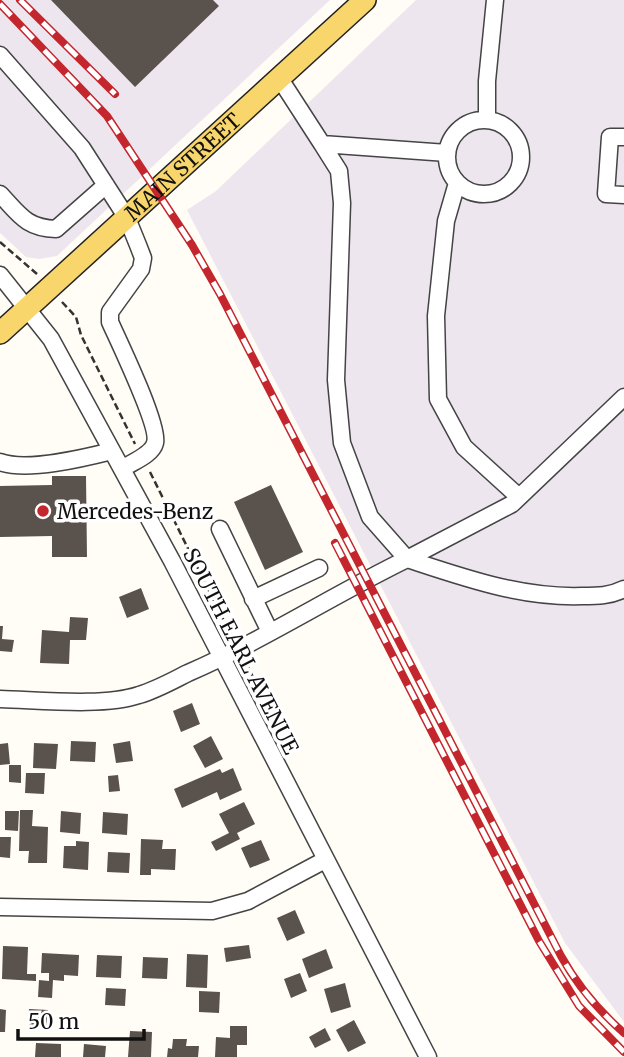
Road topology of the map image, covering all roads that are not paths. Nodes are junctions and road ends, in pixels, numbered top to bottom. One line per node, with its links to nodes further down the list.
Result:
1 (365, 0): 4 (main road, MAIN STREET)
2 (495, 0): 5 (street)
3 (0, 55): 10 (street)
4 (280, 79): 7 (street); 13 (main road, MAIN STREET)
5 (487, 120): 8 (street); 9 (street)
6 (624, 138): 12 (street)
7 (322, 144): 8 (street); 23 (street)
8 (447, 153): 9 (street)
9 (457, 183): 21 (street)
10 (106, 185): 11 (street); 13 (street)
11 (0, 194)
12 (624, 195)
13 (127, 218): 15 (main road, MAIN STREET); 20 (street)
14 (0, 275): 15 (street, SOUTH EARL AVENUE)
15 (28, 308): 16 (main road, MAIN STREET); 18 (street, SOUTH EARL AVENUE)
16 (0, 333)
17 (624, 397): 21 (street)
18 (112, 451): 19 (street); 20 (street, SOUTH EARL AVENUE)
19 (0, 462)
20 (121, 469): 28 (street, SOUTH EARL AVENUE)
21 (519, 497): 23 (street)
22 (220, 529): 26 (street)
23 (407, 559): 25 (street); 27 (street)
24 (319, 568): 26 (street)
25 (624, 589)
26 (253, 600): 27 (street)
27 (270, 632): 28 (street)
28 (221, 659): 29 (street); 30 (street, SOUTH EARL AVENUE)
29 (0, 699)
30 (325, 860): 31 (street); 32 (street, SOUTH EARL AVENUE)
31 (0, 906)
32 (428, 1057)

